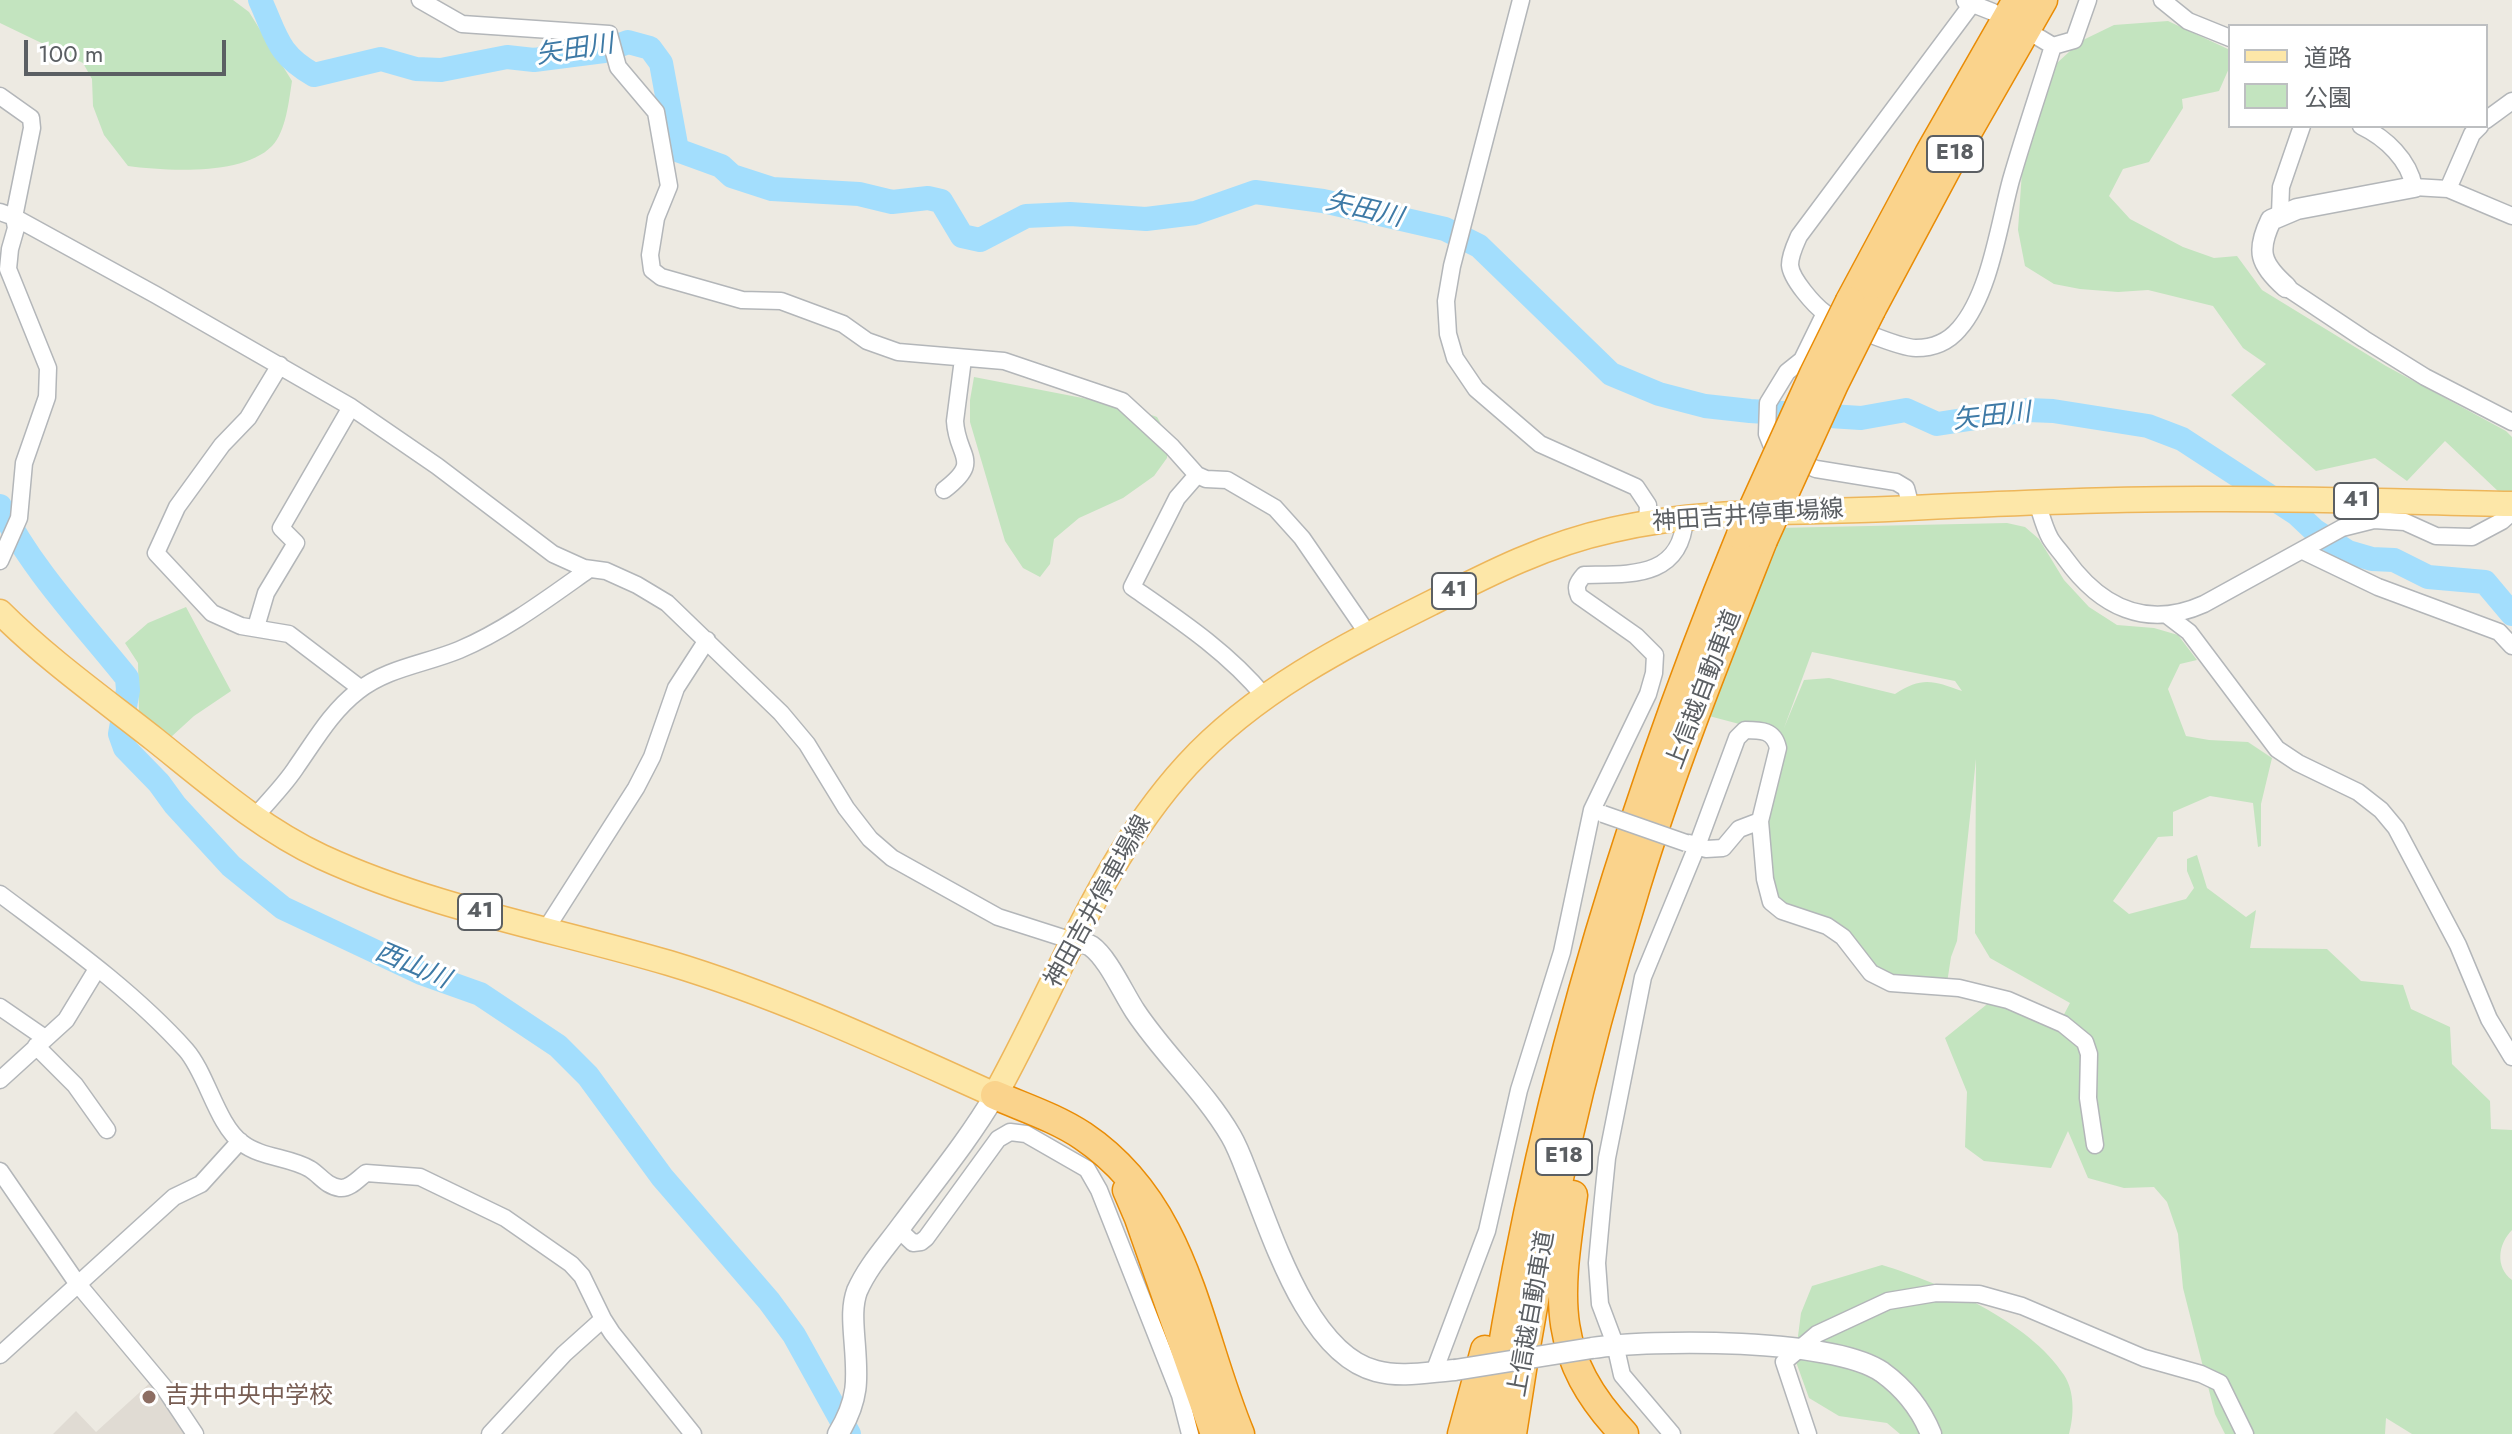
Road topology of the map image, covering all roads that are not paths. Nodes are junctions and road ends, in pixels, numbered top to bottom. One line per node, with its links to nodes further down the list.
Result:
1 (420, 0): 24 (street)
2 (1521, 0): 35 (street)
3 (2043, 0): 23 (highway, 上信越自動車道 / E18)
4 (2088, 0): 10 (street)
5 (2162, 0): 9 (street)
6 (1970, 1): 7 (street); 23 (street)
7 (2005, 6): 23 (highway, 上信越自動車道 / E18)
8 (2038, 37): 10 (street)
9 (2228, 37)
10 (2053, 46): 23 (street)
11 (0, 96): 19 (street)
12 (2512, 101): 13 (street)
13 (2488, 119)
14 (2301, 128): 20 (street)
15 (2364, 128): 17 (street)
16 (2478, 128): 18 (street)
17 (2414, 187): 18 (street); 20 (street)
18 (2448, 189): 21 (street)
19 (7, 214): 25 (street); 38 (street)
20 (2280, 214): 22 (street)
21 (2512, 216)
22 (2286, 287): 27 (street)
23 (1849, 308): 32 (street); 36 (highway, 上信越自動車道 / E18, bridge)
24 (963, 359): 28 (street); 29 (street)
25 (280, 365): 26 (street); 42 (street)
26 (351, 407): 39 (street); 42 (street)
27 (2512, 422)
28 (1197, 475): 43 (street); 47 (street)
29 (944, 490)
30 (2037, 502): 31 (main road, 神田吉井停車場線 / 41); 32 (main road, 神田吉井停車場線 / 41); 41 (street)
31 (2512, 504)
32 (1911, 507): 34 (main road, 神田吉井停車場線 / 41)
33 (2512, 512): 37 (street)
34 (1685, 518): 35 (main road, 神田吉井停車場線 / 41); 48 (street)
35 (1647, 523): 43 (main road, 神田吉井停車場線 / 41)
36 (1752, 538): 52 (highway, 上信越自動車道 / E18); 57 (highway, 上信越自動車道 / E18)
37 (2309, 547): 41 (street); 45 (street)
38 (0, 561)
39 (588, 570): 44 (street); 46 (street)
40 (0, 612): 49 (main road, 41)
41 (2168, 616): 60 (street)
42 (256, 627): 46 (street)
43 (1368, 634): 47 (main road, 神田吉井停車場線 / 41)
44 (707, 640): 54 (street); 55 (street)
45 (2512, 646)
46 (360, 688): 49 (street)
47 (1264, 696): 55 (main road, 神田吉井停車場線 / 41)
48 (1598, 812): 51 (street, bridge); 73 (street)
49 (254, 818): 54 (main road, 41)
50 (1760, 821): 51 (street); 51 (street); 65 (street)
51 (1692, 844): 70 (street)
52 (1637, 885): 82 (highway, 上信越自動車道 / E18); 83 (highway)
53 (0, 894): 56 (street)
54 (546, 929): 62 (main road, 41)
55 (1073, 941): 62 (main road, 神田吉井停車場線 / 41); 73 (street)
56 (97, 969): 59 (street); 64 (street)
57 (1585, 976): 80 (highway); 81 (highway, 上信越自動車道 / E18)
58 (2, 1011): 59 (street)
59 (41, 1042): 61 (street); 63 (street)
60 (2512, 1057)
61 (0, 1080)
62 (995, 1095): 67 (street); 75 (highway)
63 (107, 1130)
64 (240, 1141): 68 (street); 69 (street)
65 (2095, 1145)
66 (0, 1171): 68 (street)
67 (899, 1230): 74 (street); 79 (street)
68 (77, 1283): 72 (street); 76 (street)
69 (603, 1319): 77 (street); 78 (street)
70 (1615, 1344): 71 (street); 73 (street, bridge); 84 (street)
71 (1799, 1350): 85 (street); 86 (street); 87 (street)
72 (0, 1355)
73 (1434, 1372)
74 (843, 1426)
75 (1232, 1429)
76 (195, 1434)
77 (490, 1434)
78 (693, 1434)
79 (1190, 1434)
80 (1462, 1434)
81 (1489, 1434)
82 (1512, 1434)
83 (1624, 1434)
84 (1672, 1434)
85 (1808, 1434)
86 (1931, 1434)
87 (2245, 1434)

